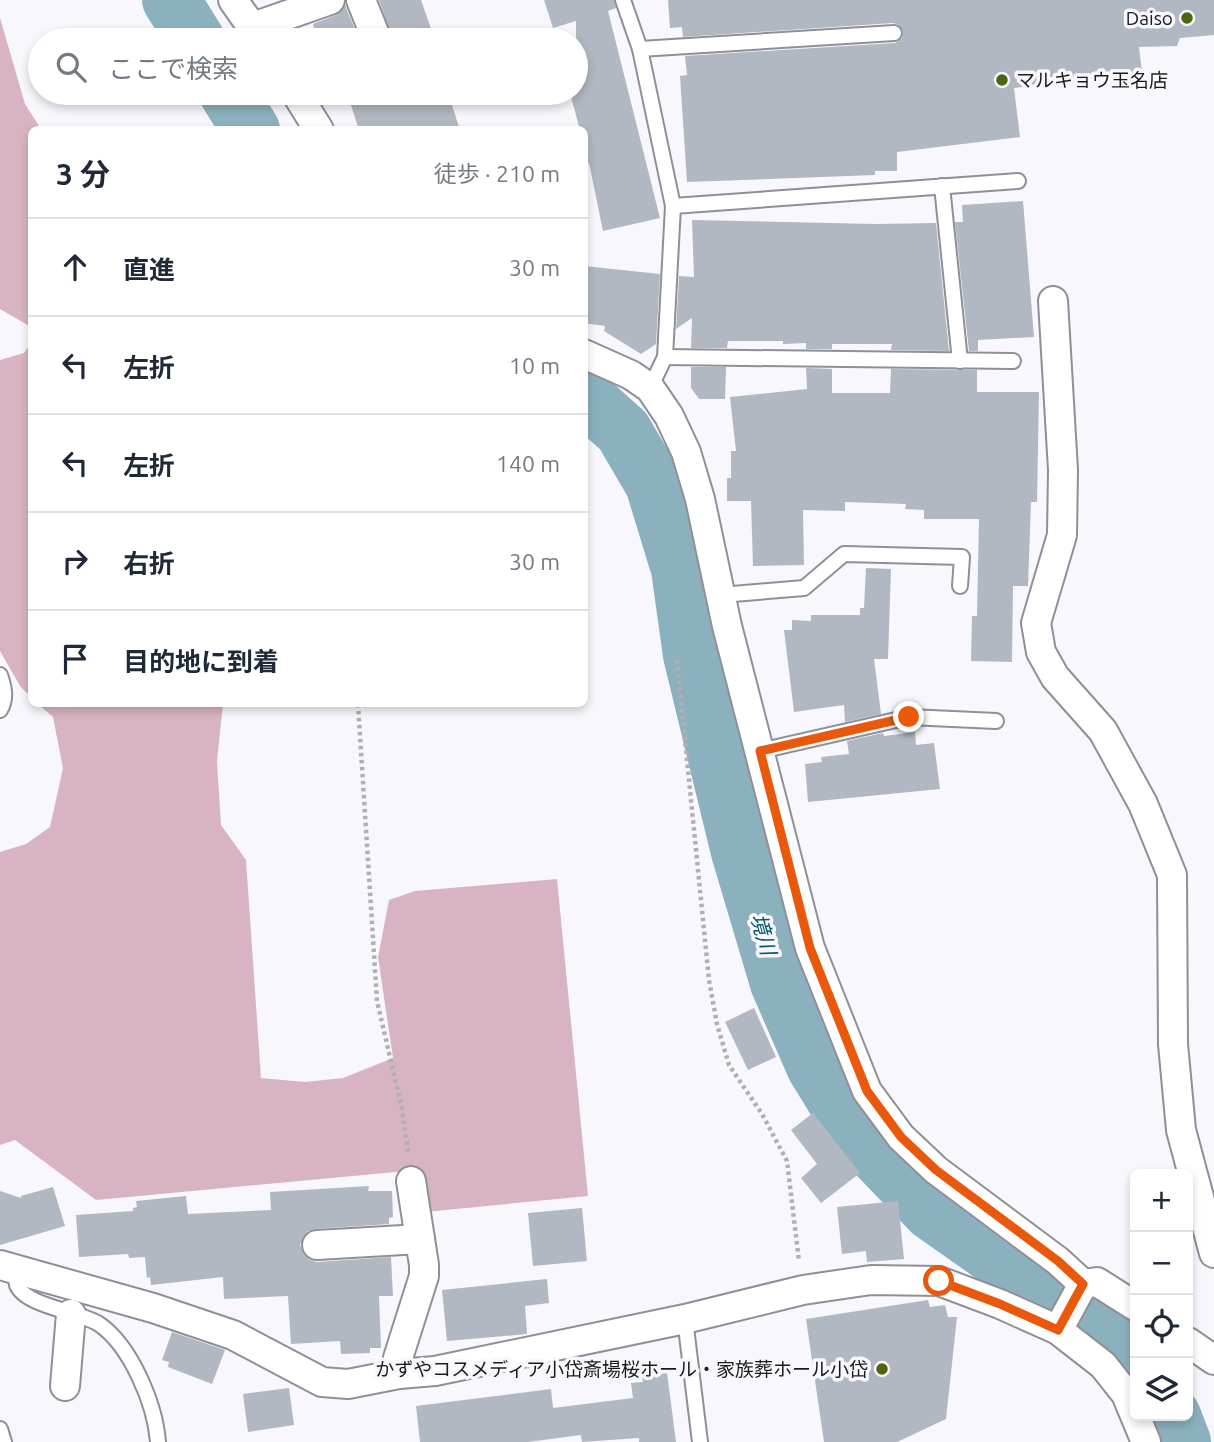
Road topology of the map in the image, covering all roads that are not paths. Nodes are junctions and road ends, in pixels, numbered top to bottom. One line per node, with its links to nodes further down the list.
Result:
1 (233, 0): 5 (street)
2 (330, 0): 6 (street)
3 (361, 0): 7 (street)
4 (623, 0): 9 (lane)
5 (253, 28)
6 (270, 28)
7 (372, 28)
8 (894, 33): 9 (lane)
9 (640, 49): 14 (lane)
10 (303, 105): 11 (street)
11 (317, 126)
12 (1018, 181): 13 (lane)
13 (942, 186): 14 (lane); 19 (lane)
14 (673, 206): 17 (lane)
15 (1053, 300): 30 (street)
16 (588, 356): 20 (street)
17 (665, 357): 19 (lane); 20 (lane)
18 (1013, 361): 19 (lane)
19 (960, 362)
20 (650, 388): 22 (street)
21 (960, 586): 22 (lane)
22 (721, 595): 26 (street)
23 (0, 675): 24 (lane)
24 (0, 710)
25 (996, 722): 26 (lane)
26 (760, 751): 32 (street)
27 (411, 1181): 28 (street)
28 (420, 1240): 29 (street); 39 (street)
29 (317, 1245)
30 (1214, 1253)
31 (8, 1267): 34 (lane); 39 (street)
32 (1081, 1288): 33 (street); 36 (street)
33 (1130, 1303)
34 (71, 1314): 40 (street); 43 (lane)
35 (685, 1319): 36 (street); 39 (street); 44 (lane)
36 (1058, 1330): 45 (street)
37 (1193, 1345): 38 (street)
38 (1214, 1360)
39 (399, 1374)
40 (65, 1386)
41 (0, 1429): 42 (lane)
42 (4, 1442)
43 (158, 1442)
44 (700, 1442)
45 (1146, 1442)

